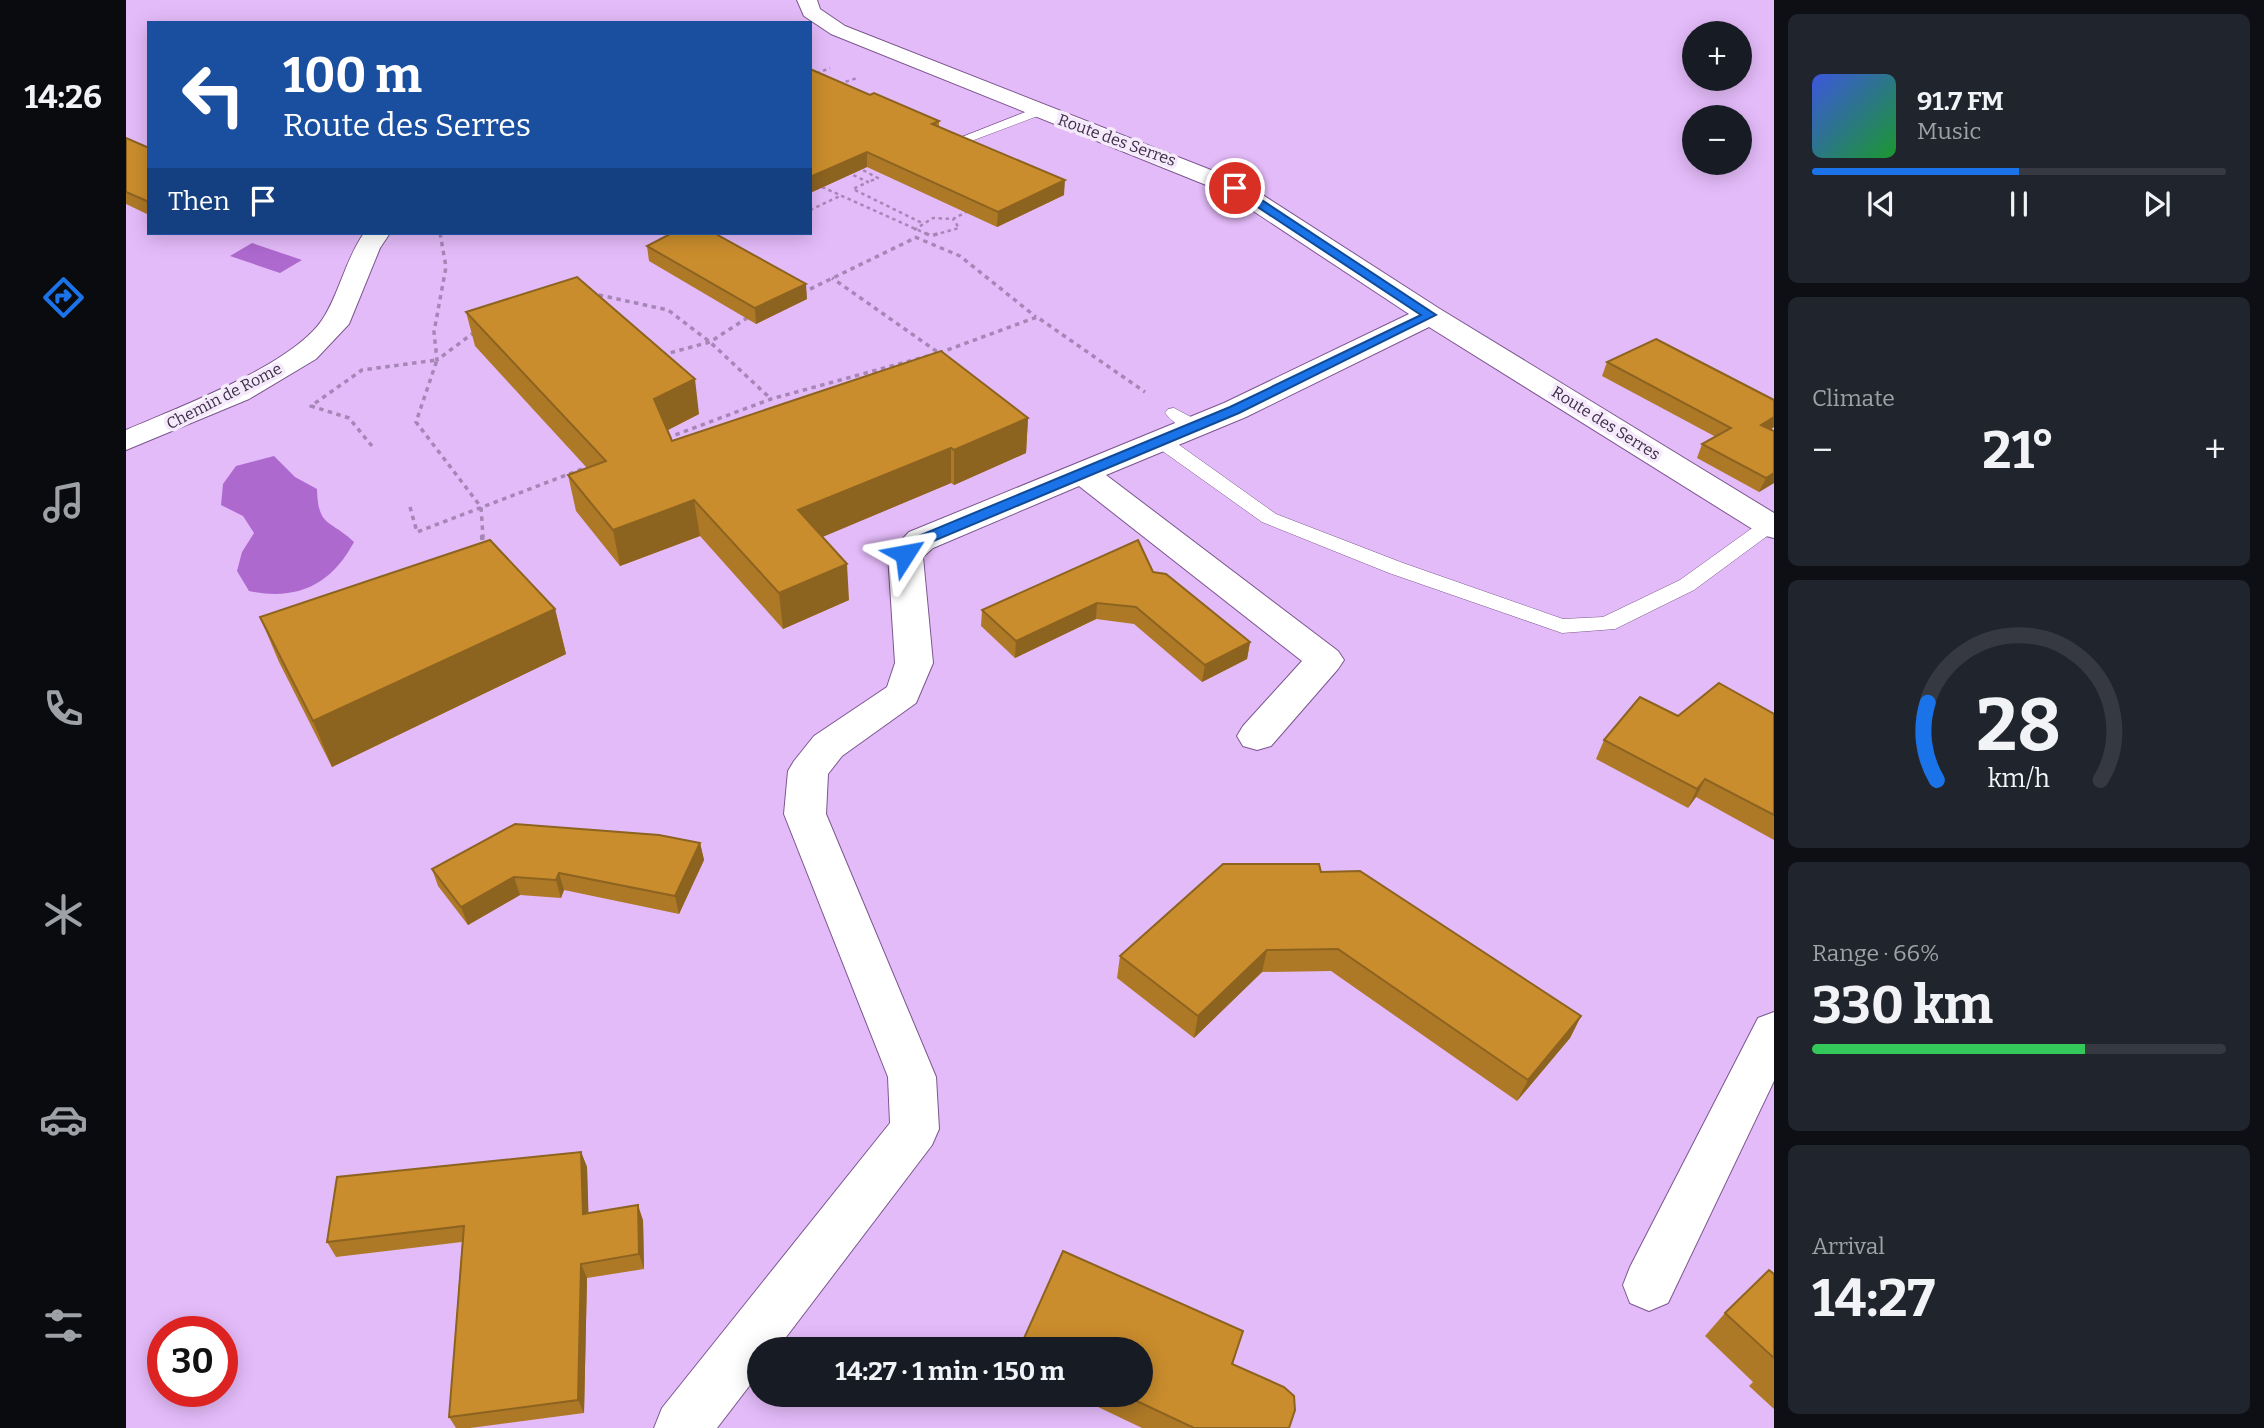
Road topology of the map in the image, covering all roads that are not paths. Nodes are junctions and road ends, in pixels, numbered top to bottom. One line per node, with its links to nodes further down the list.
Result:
1 (802, 11): 2 (street, Route des Serres)
2 (1038, 111): 3 (lane); 5 (street, Route des Serres)
3 (969, 137)
4 (376, 235): 7 (street, Chemin de Rome)
5 (1430, 315): 6 (street); 9 (street, Route des Serres)
6 (1177, 427): 8 (street); 9 (lane)
7 (126, 441)
8 (1082, 473): 10 (street); 13 (street)
9 (1772, 526)
10 (1257, 736)
11 (1774, 1032): 12 (street)
12 (1649, 1285)
13 (682, 1428)

